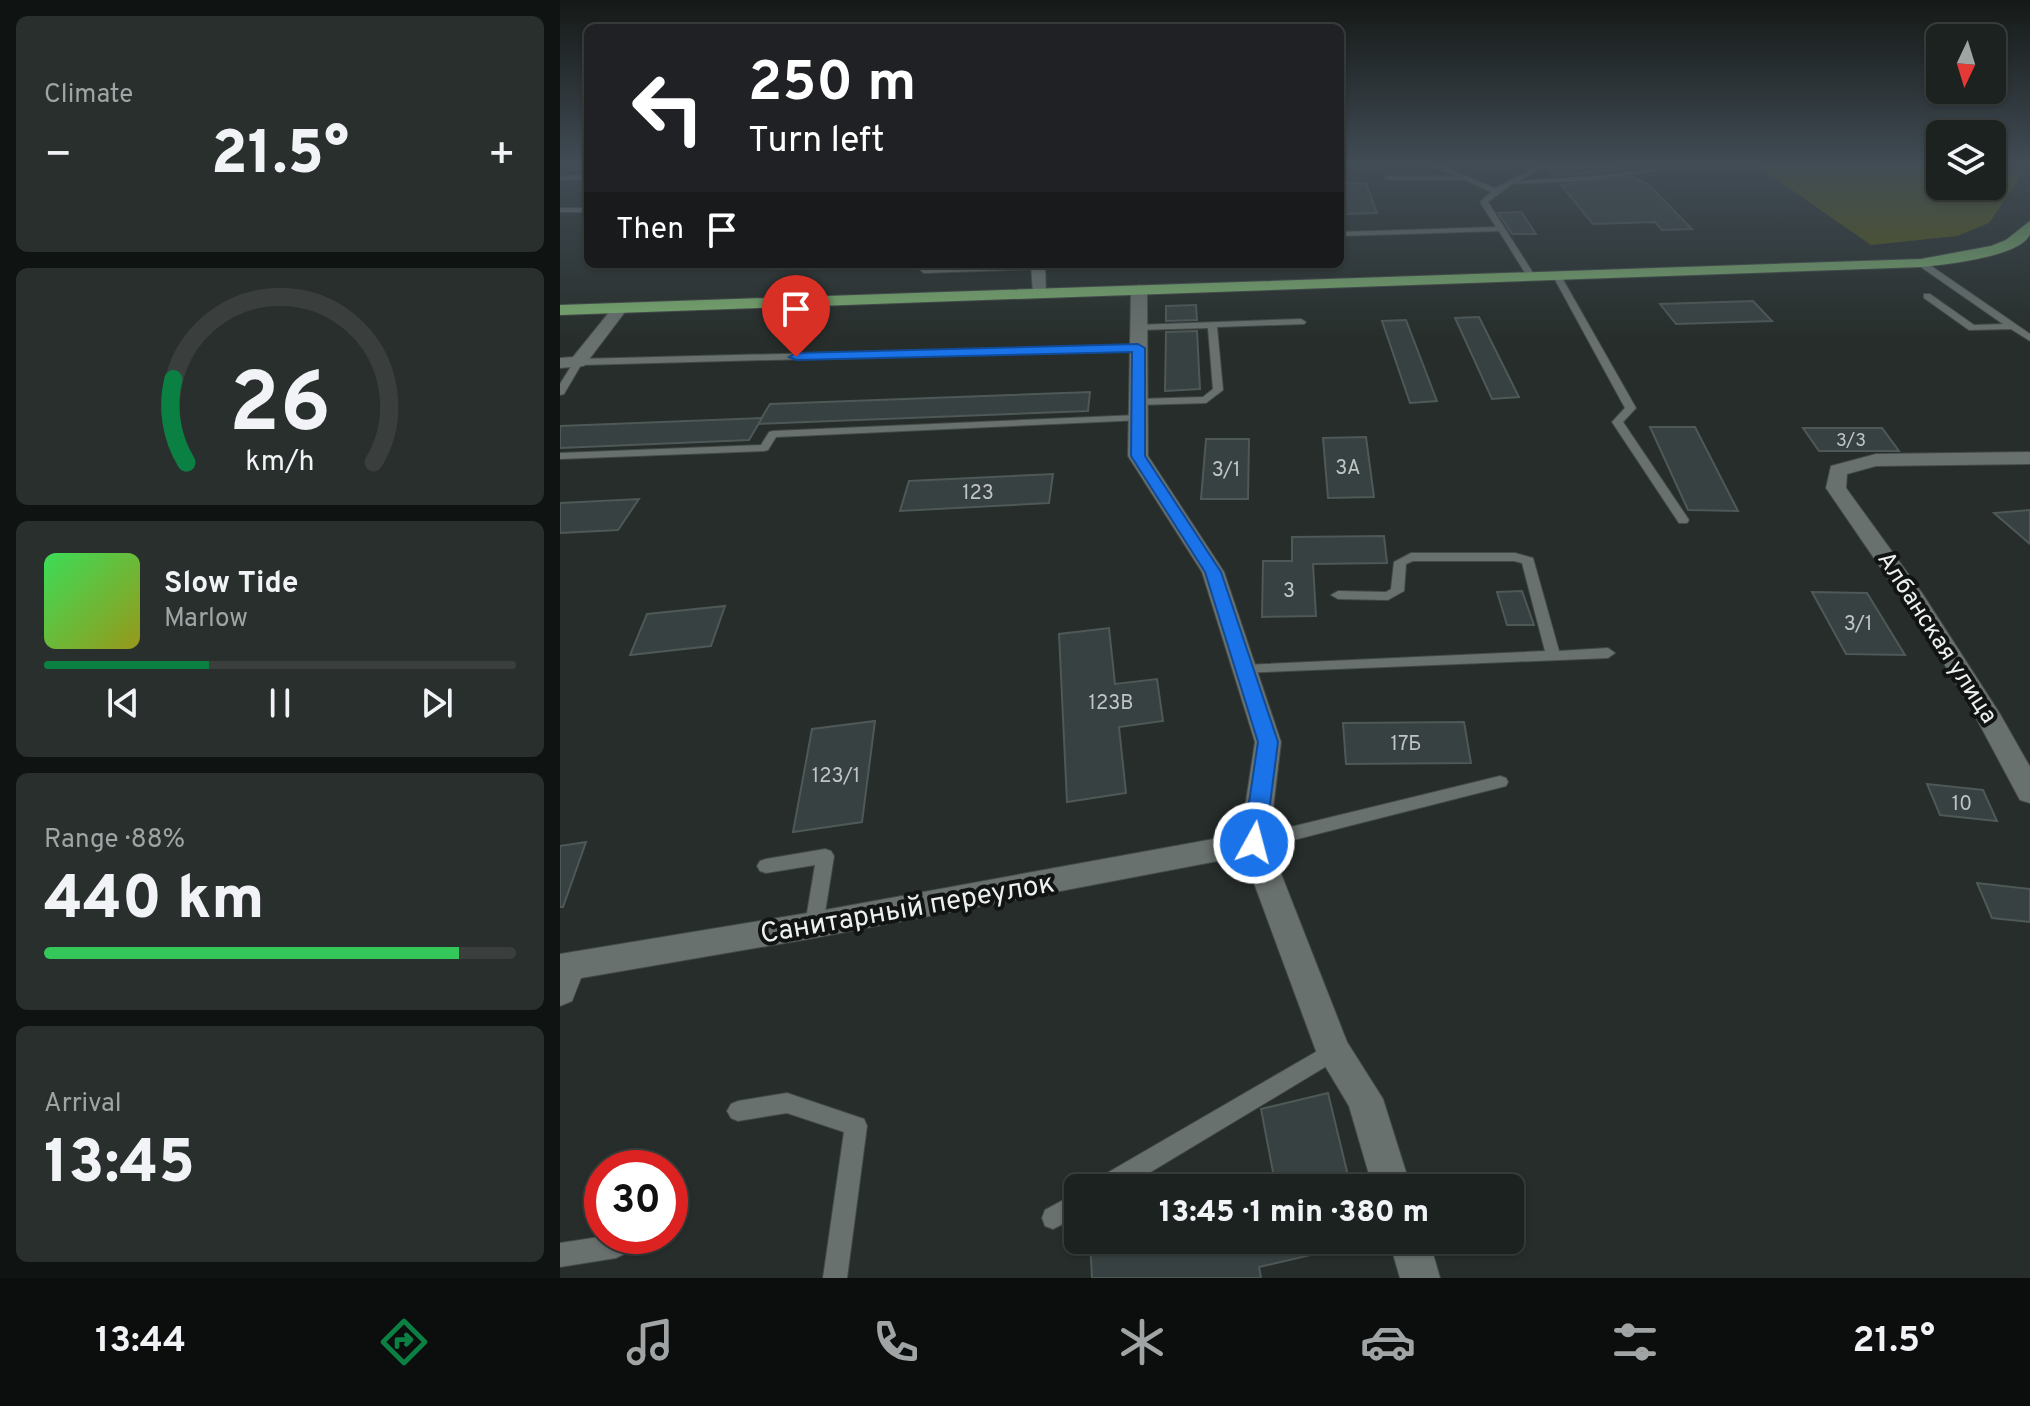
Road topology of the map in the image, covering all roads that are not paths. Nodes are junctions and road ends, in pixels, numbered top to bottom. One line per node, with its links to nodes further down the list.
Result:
1 (1498, 224): 3 (lane)
2 (2030, 225): 5 (highway)
3 (1501, 229): 4 (lane); 9 (lane)
4 (1344, 234)
5 (1921, 263): 10 (highway); 18 (lane)
6 (970, 268): 8 (lane)
7 (1038, 268): 12 (street)
8 (924, 270)
9 (1531, 276): 10 (highway); 11 (highway)
10 (1557, 276): 27 (lane)
11 (1139, 290): 12 (highway); 19 (street)
12 (1041, 294): 14 (highway)
13 (1927, 296): 18 (lane)
14 (620, 308): 15 (highway); 21 (street)
15 (560, 310)
16 (1301, 322): 17 (lane)
17 (1212, 325): 19 (lane); 24 (lane)
18 (2013, 326): 20 (lane)
19 (1138, 337): 21 (lane); 24 (street)
20 (2030, 338)
21 (578, 362): 22 (street); 23 (lane)
22 (560, 363)
23 (560, 392)
24 (1138, 410): 25 (lane); 31 (street)
25 (560, 456)
26 (2030, 458): 33 (street, Албанская улица)
27 (1683, 520)
28 (1338, 595): 30 (lane)
29 (1608, 653): 30 (lane)
30 (1553, 656): 31 (lane)
31 (1244, 670): 34 (street)
32 (1500, 782): 34 (lane)
33 (2030, 793)
34 (1254, 843): 36 (street, Санитарный переулок); 38 (street)
35 (766, 866): 36 (lane)
36 (814, 925): 37 (street, Санитарный переулок)
37 (563, 975)
38 (1333, 1051): 40 (lane); 41 (street)
39 (738, 1111): 47 (lane)
40 (1127, 1174)
41 (1388, 1174)
42 (1064, 1211): 43 (lane)
43 (1053, 1218)
44 (584, 1251): 46 (lane)
45 (1413, 1254): 48 (street)
46 (560, 1255)
47 (835, 1278)
48 (1420, 1278)

